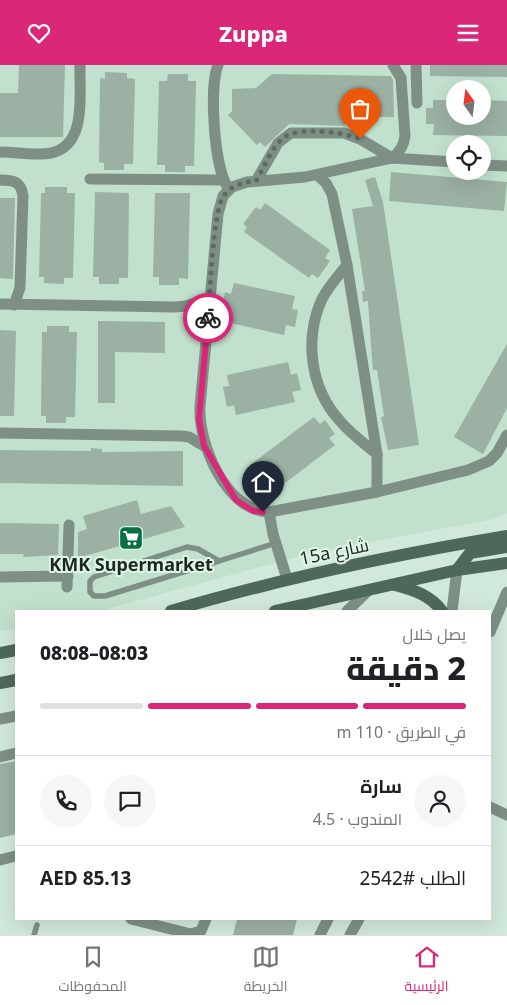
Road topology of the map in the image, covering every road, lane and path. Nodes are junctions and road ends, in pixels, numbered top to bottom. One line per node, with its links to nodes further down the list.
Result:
1 (80, 65): 6 (street)
2 (218, 65): 15 (street)
3 (393, 65): 7 (street)
4 (416, 65): 5 (street)
5 (417, 103)
6 (0, 152)
7 (392, 158): 8 (street); 11 (street); 14 (street)
8 (446, 161)
9 (491, 165): 10 (street)
10 (507, 166)
11 (317, 175): 14 (street); 16 (street)
12 (0, 179): 19 (street)
13 (90, 179): 15 (street)
14 (256, 181): 15 (street)
15 (227, 185): 17 (street)
16 (347, 265): 23 (street); 23 (street)
17 (210, 298): 19 (street); 22 (street)
18 (0, 304): 19 (street)
19 (14, 305)
20 (0, 433): 22 (street)
21 (507, 435): 24 (street)
22 (204, 446): 25 (street)
23 (377, 454): 24 (street)
24 (377, 492): 25 (street)
25 (269, 512): 28 (street)
26 (69, 525): 33 (street)
27 (507, 536): 34 (main road, 15a شارع)
28 (276, 543): 30 (lane); 34 (street)
29 (507, 547): 32 (main road)
30 (219, 561): 30 (lane)
31 (507, 563): 32 (main road)
32 (457, 570): 35 (main road); 42 (street)
33 (0, 577)
34 (287, 579): 38 (main road, 15a شارع)
35 (390, 584): 36 (main road); 41 (main road)
36 (372, 588): 39 (main road); 40 (street)
37 (507, 592): 43 (street)
38 (175, 610)
39 (279, 610)
40 (348, 610)
41 (441, 610)
42 (452, 610)
43 (491, 630)
44 (15, 650): 45 (main road)
45 (0, 653)
46 (15, 680): 47 (main road)
47 (0, 683)
48 (15, 716): 49 (street)
49 (0, 719)
50 (15, 753): 51 (street)
51 (0, 757)
52 (491, 807): 53 (street)
53 (507, 815)
54 (15, 856): 55 (street)
55 (0, 860)
56 (135, 920): 57 (street)
57 (206, 920)
58 (328, 920): 62 (street)
59 (358, 920): 63 (street)
60 (36, 925): 61 (lane)
61 (34, 935)
62 (320, 935)
63 (350, 935)

